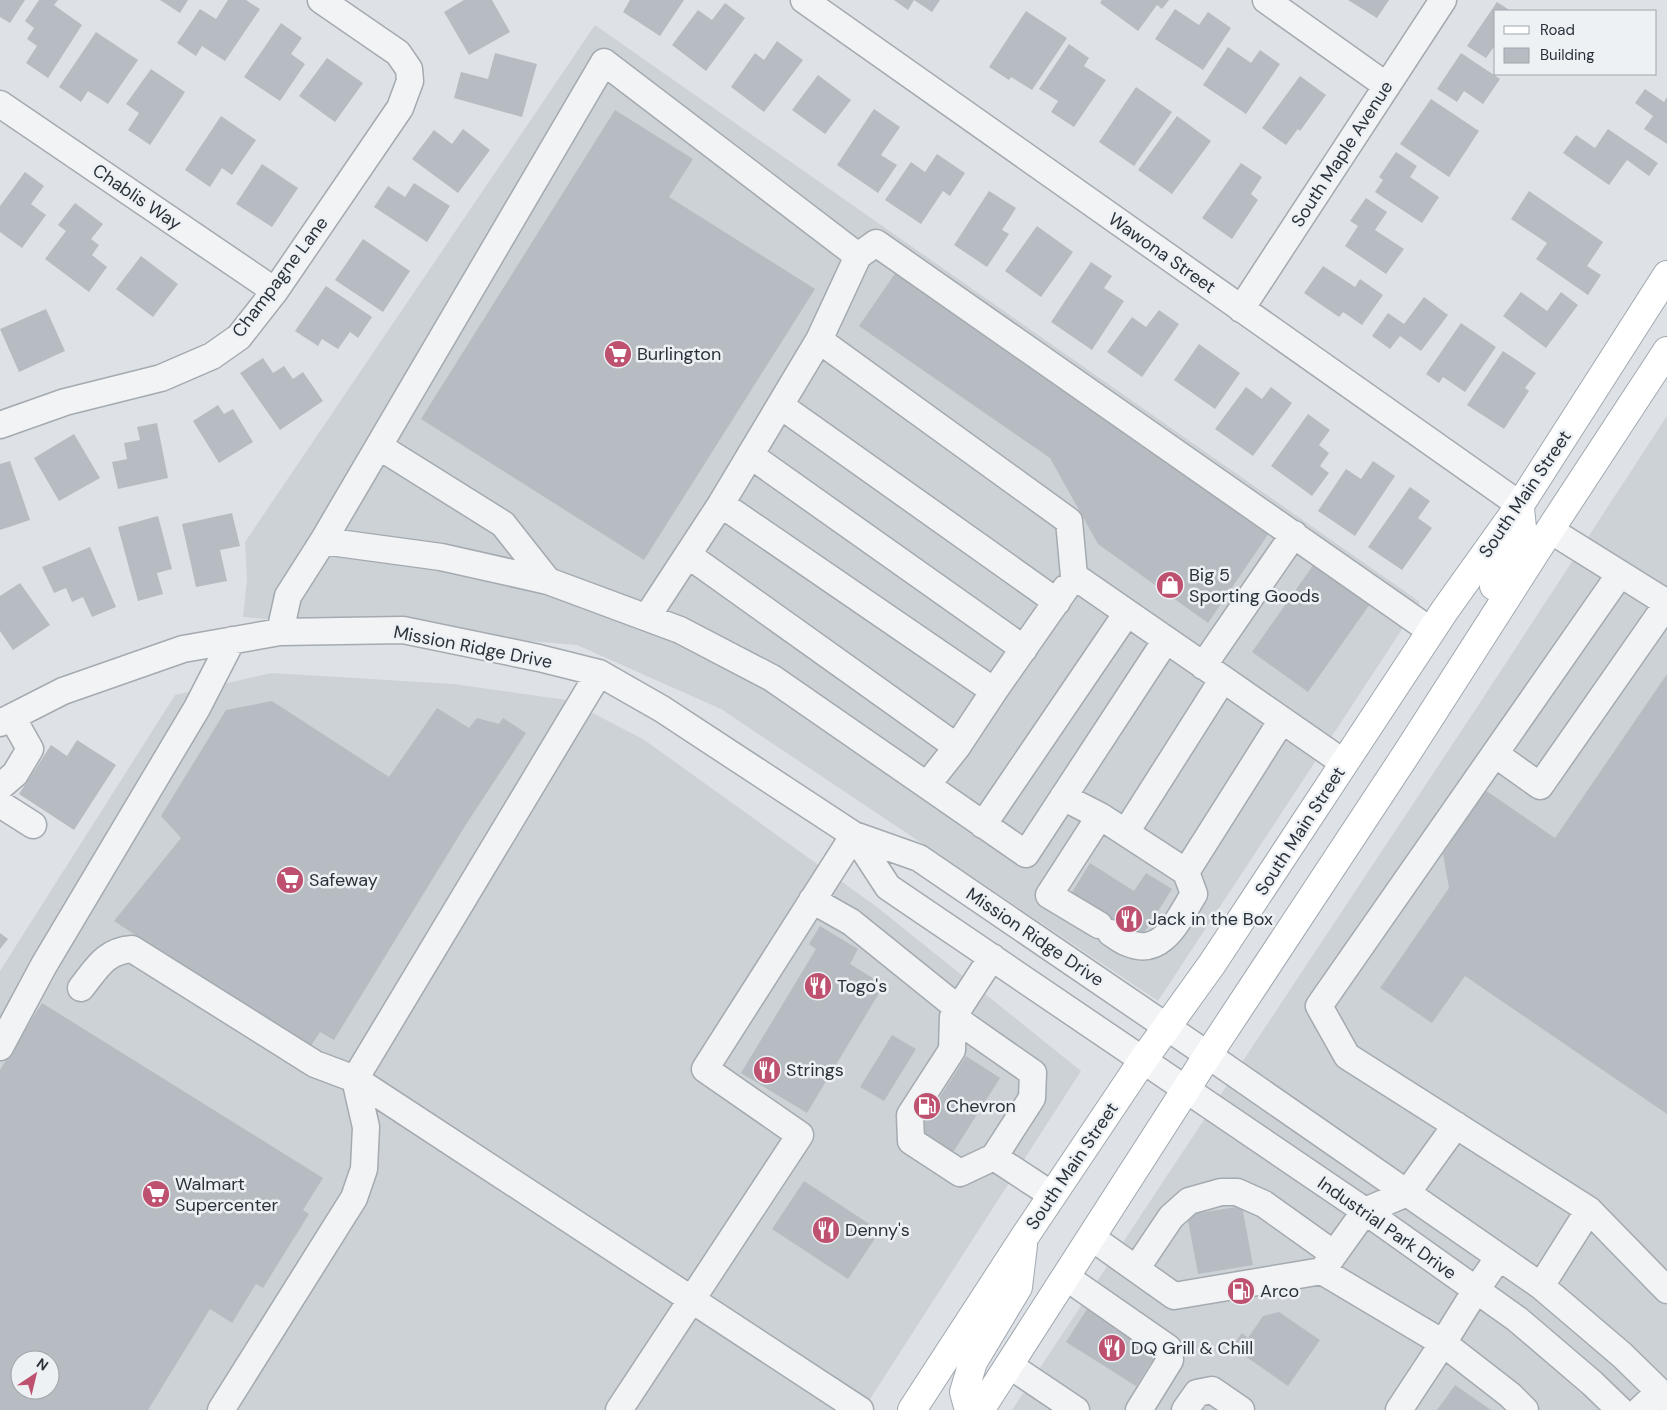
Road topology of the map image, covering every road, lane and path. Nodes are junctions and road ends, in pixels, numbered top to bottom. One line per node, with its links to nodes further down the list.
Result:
1 (321, 0): 9 (street, Champagne Lane)
2 (804, 0): 10 (street, Wawona Street)
3 (1266, 0): 5 (street)
4 (1443, 0): 5 (street, South Maple Avenue)
5 (1387, 86): 10 (street, South Maple Avenue)
6 (0, 104): 9 (street, Chablis Way)
7 (858, 256): 11 (street); 15 (street); 20 (street)
8 (1667, 275): 18 (main road, South Main Street)
9 (275, 291): 14 (street, Champagne Lane)
10 (1241, 309): 18 (street, Wawona Street)
11 (819, 340): 13 (street); 24 (street)
12 (1667, 351): 19 (main road)
13 (781, 406): 16 (street); 26 (street)
14 (0, 425)
15 (380, 447): 21 (street); 25 (street)
16 (750, 455): 17 (street); 35 (street)
17 (721, 504): 22 (street); 38 (street)
18 (1520, 505): 30 (main road, South Main Street); 34 (main road)
19 (1550, 530): 23 (street); 34 (main road)
20 (1294, 534): 30 (street); 36 (street)
21 (323, 541): 25 (street); 31 (street)
22 (688, 555): 29 (street); 41 (street)
23 (1620, 574): 27 (street); 42 (street)
24 (1074, 576): 26 (street); 28 (street)
25 (548, 581): 29 (street)
26 (1056, 602): 35 (street)
27 (1667, 603): 42 (street)
28 (1127, 613): 33 (street); 49 (street)
29 (647, 617): 44 (street)
30 (1432, 630): 43 (main road, South Main Street)
31 (280, 632): 32 (street, Mission Ridge Drive); 37 (street, Mission Ridge Drive)
32 (232, 640): 39 (street, Mission Ridge Drive); 59 (street)
33 (1166, 640): 36 (street); 46 (street)
34 (1478, 642): 60 (main road)
35 (1024, 649): 38 (street)
36 (1213, 672): 40 (street); 51 (street)
37 (599, 673): 52 (street, Mission Ridge Drive); 62 (street)
38 (994, 691): 41 (street)
39 (6, 720): 45 (street)
40 (1282, 720): 43 (street); 53 (street)
41 (957, 747): 44 (street)
42 (1496, 754): 64 (street)
43 (1344, 763): 58 (main road, South Main Street)
44 (927, 785): 49 (street)
45 (0, 787)
46 (1063, 797): 48 (street); 49 (street)
47 (0, 804): 50 (street)
48 (1100, 816): 51 (street); 53 (street)
49 (983, 824)
50 (33, 825)
51 (1126, 832): 53 (street)
52 (854, 835): 54 (street); 55 (street, Mission Ridge Drive); 58 (street, Mission Ridge Drive)
53 (1186, 872)
54 (812, 900): 57 (street); 79 (street)
55 (992, 957): 57 (street); 61 (street, Mission Ridge Drive)
56 (81, 988): 62 (street)
57 (956, 1013): 65 (street); 65 (street)
58 (1167, 1027): 60 (street, Mission Ridge Drive); 61 (main road, South Main Street)
59 (0, 1047)
60 (1208, 1055): 63 (main road); 66 (street)
61 (1143, 1060): 63 (street, Industrial Park Drive); 67 (main road, South Main Street)
62 (356, 1079): 79 (street); 83 (street)
63 (1186, 1090): 69 (street, Industrial Park Drive); 71 (main road)
64 (1456, 1125): 66 (street); 68 (street)
65 (994, 1156): 67 (street)
66 (1407, 1193): 69 (street); 72 (street)
67 (1052, 1195): 70 (main road, South Main Street)
68 (1589, 1210): 76 (street); 78 (street)
69 (1365, 1211): 73 (street); 77 (street, Industrial Park Drive)
70 (1025, 1236): 86 (main road, South Main Street); 87 (main road)
71 (1091, 1237): 74 (street); 75 (main road)
72 (1499, 1257): 76 (street); 77 (street)
73 (1328, 1262): 74 (street); 74 (street); 80 (street)
74 (1136, 1269)
75 (1066, 1277): 81 (main road); 90 (street)
76 (1542, 1286): 82 (street)
77 (1476, 1290): 80 (street); 95 (street, Industrial Park Drive)
78 (1667, 1290)
79 (692, 1300): 84 (street); 85 (street)
80 (1443, 1343): 93 (street); 94 (street)
81 (1009, 1365): 88 (main road); 89 (street)
82 (1663, 1396): 96 (street)
83 (221, 1410)
84 (619, 1410)
85 (860, 1410)
86 (912, 1410)
87 (969, 1410)
88 (980, 1410)
89 (1076, 1410)
90 (1139, 1410)
91 (1185, 1410): 92 (street)
92 (1241, 1410)
93 (1399, 1410)
94 (1525, 1410)
95 (1620, 1410)
96 (1640, 1410)

